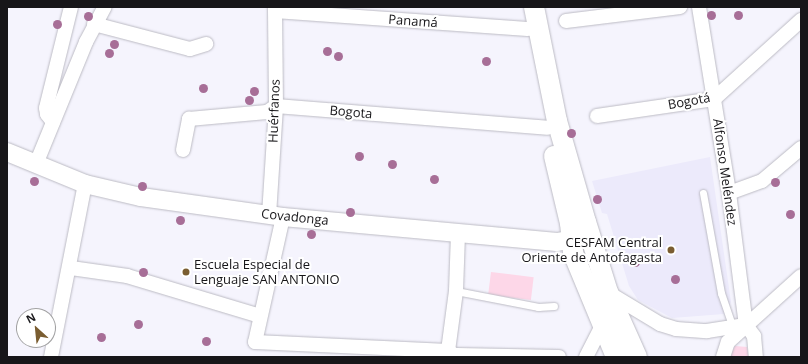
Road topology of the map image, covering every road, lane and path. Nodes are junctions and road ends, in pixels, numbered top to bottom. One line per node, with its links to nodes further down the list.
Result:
1 (71, 7): 16 (street)
2 (105, 7): 10 (street)
3 (522, 7): 11 (main road)
4 (534, 7): 27 (main road)
5 (680, 7): 9 (street)
6 (699, 7): 13 (street, Alfonso Meléndez)
7 (275, 9): 11 (street, Panamá); 14 (street, Huérfanos)
8 (801, 20): 13 (street, Bogotá)
9 (566, 21)
10 (94, 24): 12 (street); 16 (street)
11 (527, 29): 17 (main road)
12 (206, 44)
13 (714, 99): 15 (street, Bogotá); 24 (street, Alfonso Meléndez)
14 (276, 106): 17 (street, Bogota); 19 (street, Bogota); 25 (street, Huérfanos)
15 (597, 116)
16 (53, 122): 21 (street)
17 (547, 128): 27 (main road)
18 (801, 148): 24 (street)
19 (183, 150)
20 (7, 152): 21 (street, Covadonga)
21 (36, 164): 22 (street, Covadonga)
22 (86, 184): 25 (street, Covadonga); 28 (street)
23 (702, 193): 36 (lane)
24 (729, 193): 36 (street, Alfonso Meléndez)
25 (276, 216): 26 (street, Covadonga); 34 (street, Huérfanos)
26 (458, 234): 27 (street, Covadonga); 30 (street)
27 (581, 238): 31 (main road); 32 (main road)
28 (71, 268): 34 (street); 38 (street)
29 (801, 276): 36 (street)
30 (456, 291): 33 (lane); 37 (street)
31 (608, 292): 32 (street); 36 (street); 42 (main road)
32 (588, 293): 35 (main road)
33 (554, 306)
34 (260, 316): 37 (street, Huérfanos)
35 (602, 326): 40 (street); 41 (main road)
36 (744, 330): 43 (street); 44 (street, Alfonso Meléndez); 45 (street, Alfonso Meléndez)
37 (454, 354): 39 (street)
38 (51, 357)
39 (559, 357)
40 (586, 357)
41 (616, 357)
42 (637, 357)
43 (723, 357)
44 (756, 357)
45 (765, 357)

